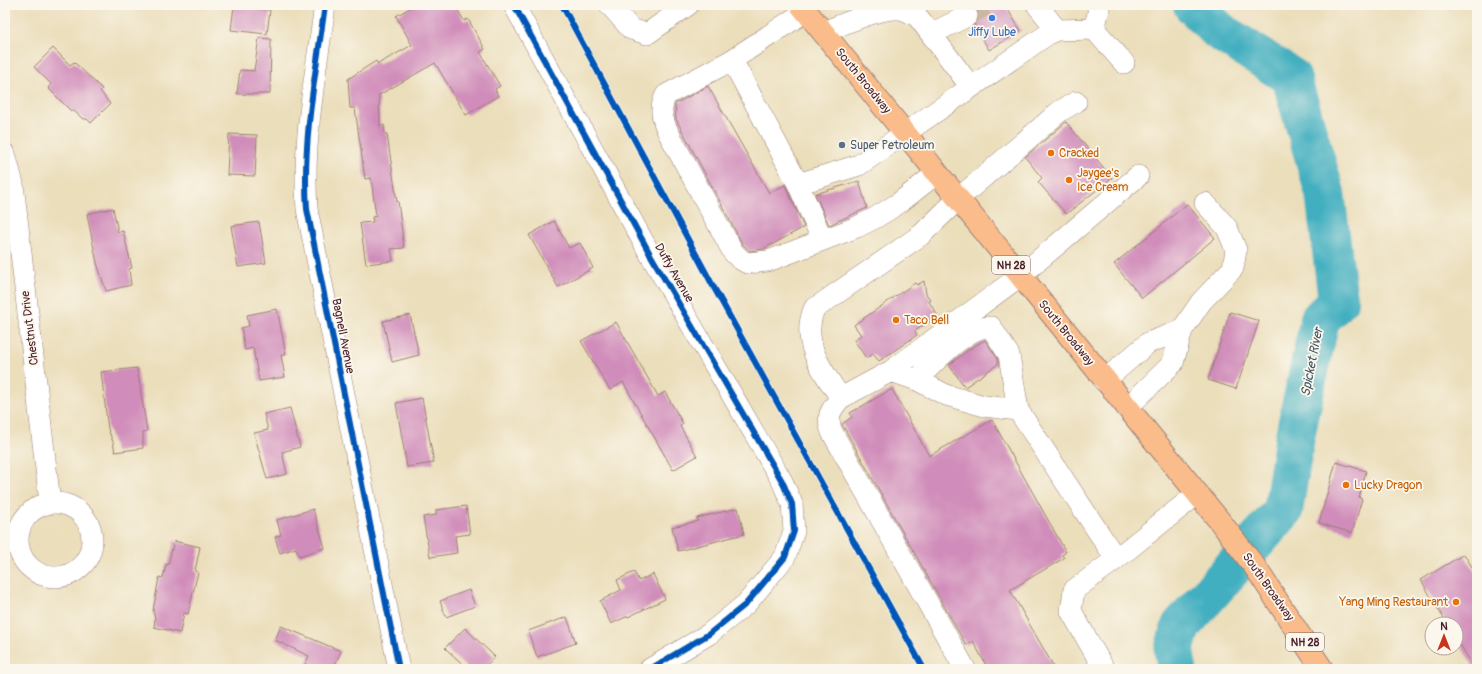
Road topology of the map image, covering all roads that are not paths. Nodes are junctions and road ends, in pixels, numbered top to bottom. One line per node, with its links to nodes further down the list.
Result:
1 (325, 5): 36 (street, Bagnell Avenue)
2 (514, 5): 37 (street, Duffy Avenue)
3 (610, 5): 4 (street)
4 (688, 5)
5 (1037, 5): 10 (street)
6 (1097, 5): 9 (street)
7 (803, 8): 11 (main road, South Broadway / NH 28); 13 (street)
8 (967, 16): 12 (street)
9 (1094, 29): 10 (street); 14 (street)
10 (1057, 30): 15 (street)
11 (823, 32): 12 (street); 17 (main road, South Broadway / NH 28)
12 (931, 34): 15 (street)
13 (732, 60): 21 (street); 24 (street)
14 (1124, 63)
15 (971, 87): 17 (street)
16 (1076, 102): 22 (street)
17 (906, 134): 19 (main road, South Broadway / NH 28); 21 (street)
18 (5, 154): 34 (street, Chestnut Drive)
19 (937, 173): 22 (main road, South Broadway / NH 28); 24 (street)
20 (1138, 176): 25 (street)
21 (798, 184): 24 (street)
22 (958, 199): 25 (main road, South Broadway / NH 28); 30 (street)
23 (1205, 202): 26 (street)
24 (822, 239)
25 (1020, 276): 27 (street); 29 (main road, South Broadway / NH 28)
26 (1182, 330): 29 (street); 31 (street)
27 (891, 371): 28 (street); 30 (street)
28 (917, 380): 32 (street); 32 (street)
29 (1104, 381): 31 (main road, South Broadway / NH 28)
30 (841, 398): 38 (street)
31 (1127, 408): 33 (main road, South Broadway / NH 28)
32 (1018, 410): 35 (street)
33 (1198, 494): 35 (street); 40 (main road, South Broadway / NH 28)
34 (50, 503)
35 (1116, 559): 39 (street)
36 (399, 669)
37 (650, 669)
38 (965, 669)
39 (1104, 669)
40 (1322, 669)

